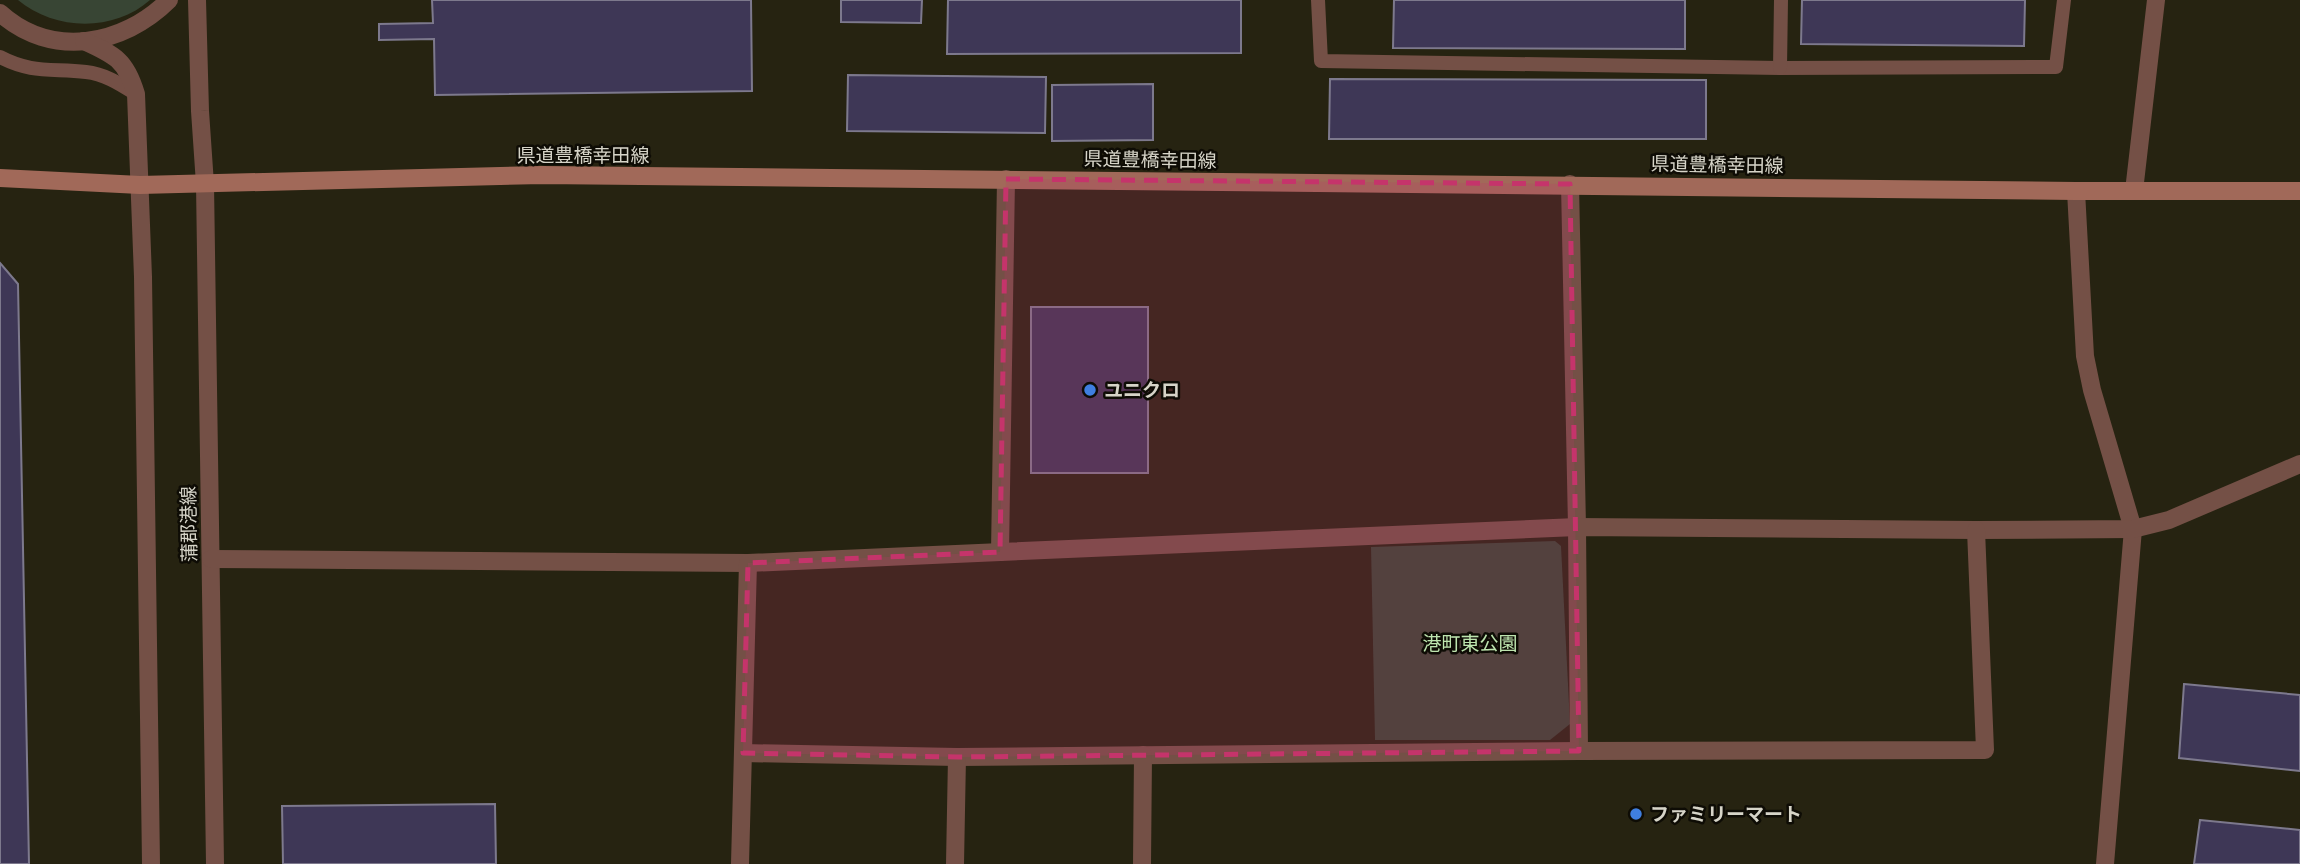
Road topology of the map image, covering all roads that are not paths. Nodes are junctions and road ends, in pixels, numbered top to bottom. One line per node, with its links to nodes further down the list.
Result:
1 (169, 0): 8 (street)
2 (197, 0): 14 (street, 蒲郡港線)
3 (1318, 0): 10 (lane)
4 (1781, 0): 10 (lane)
5 (2064, 0): 10 (lane)
6 (2156, 0): 18 (street)
7 (0, 13): 8 (street)
8 (84, 41): 11 (street)
9 (0, 57): 11 (lane)
10 (1780, 68)
11 (136, 94): 16 (street)
12 (0, 178): 16 (main road, 県道豊橋幸田線)
13 (1006, 179): 14 (main road, 県道豊橋幸田線); 15 (main road, 県道豊橋幸田線); 24 (street)
14 (205, 184): 16 (main road, 県道豊橋幸田線); 25 (street, 蒲郡港線)
15 (1570, 184): 17 (main road, 県道豊橋幸田線); 21 (street)
16 (140, 185): 31 (street)
17 (2076, 191): 18 (main road, 県道豊橋幸田線); 22 (street)
18 (2134, 191): 19 (main road, 県道豊橋幸田線)
19 (2300, 191)
20 (2300, 464): 22 (street)
21 (1577, 527): 23 (street); 24 (street); 27 (street)
22 (2133, 529): 23 (street); 36 (street)
23 (1976, 530): 27 (street)
24 (1000, 552): 26 (street)
25 (211, 559): 26 (street); 32 (street, 蒲郡港線)
26 (748, 563): 28 (street)
27 (1579, 751): 29 (street)
28 (743, 753): 30 (street); 33 (street)
29 (1143, 755): 30 (street); 35 (street)
30 (957, 757): 34 (street)
31 (151, 864)
32 (215, 864)
33 (740, 864)
34 (955, 864)
35 (1142, 864)
36 (2105, 864)

